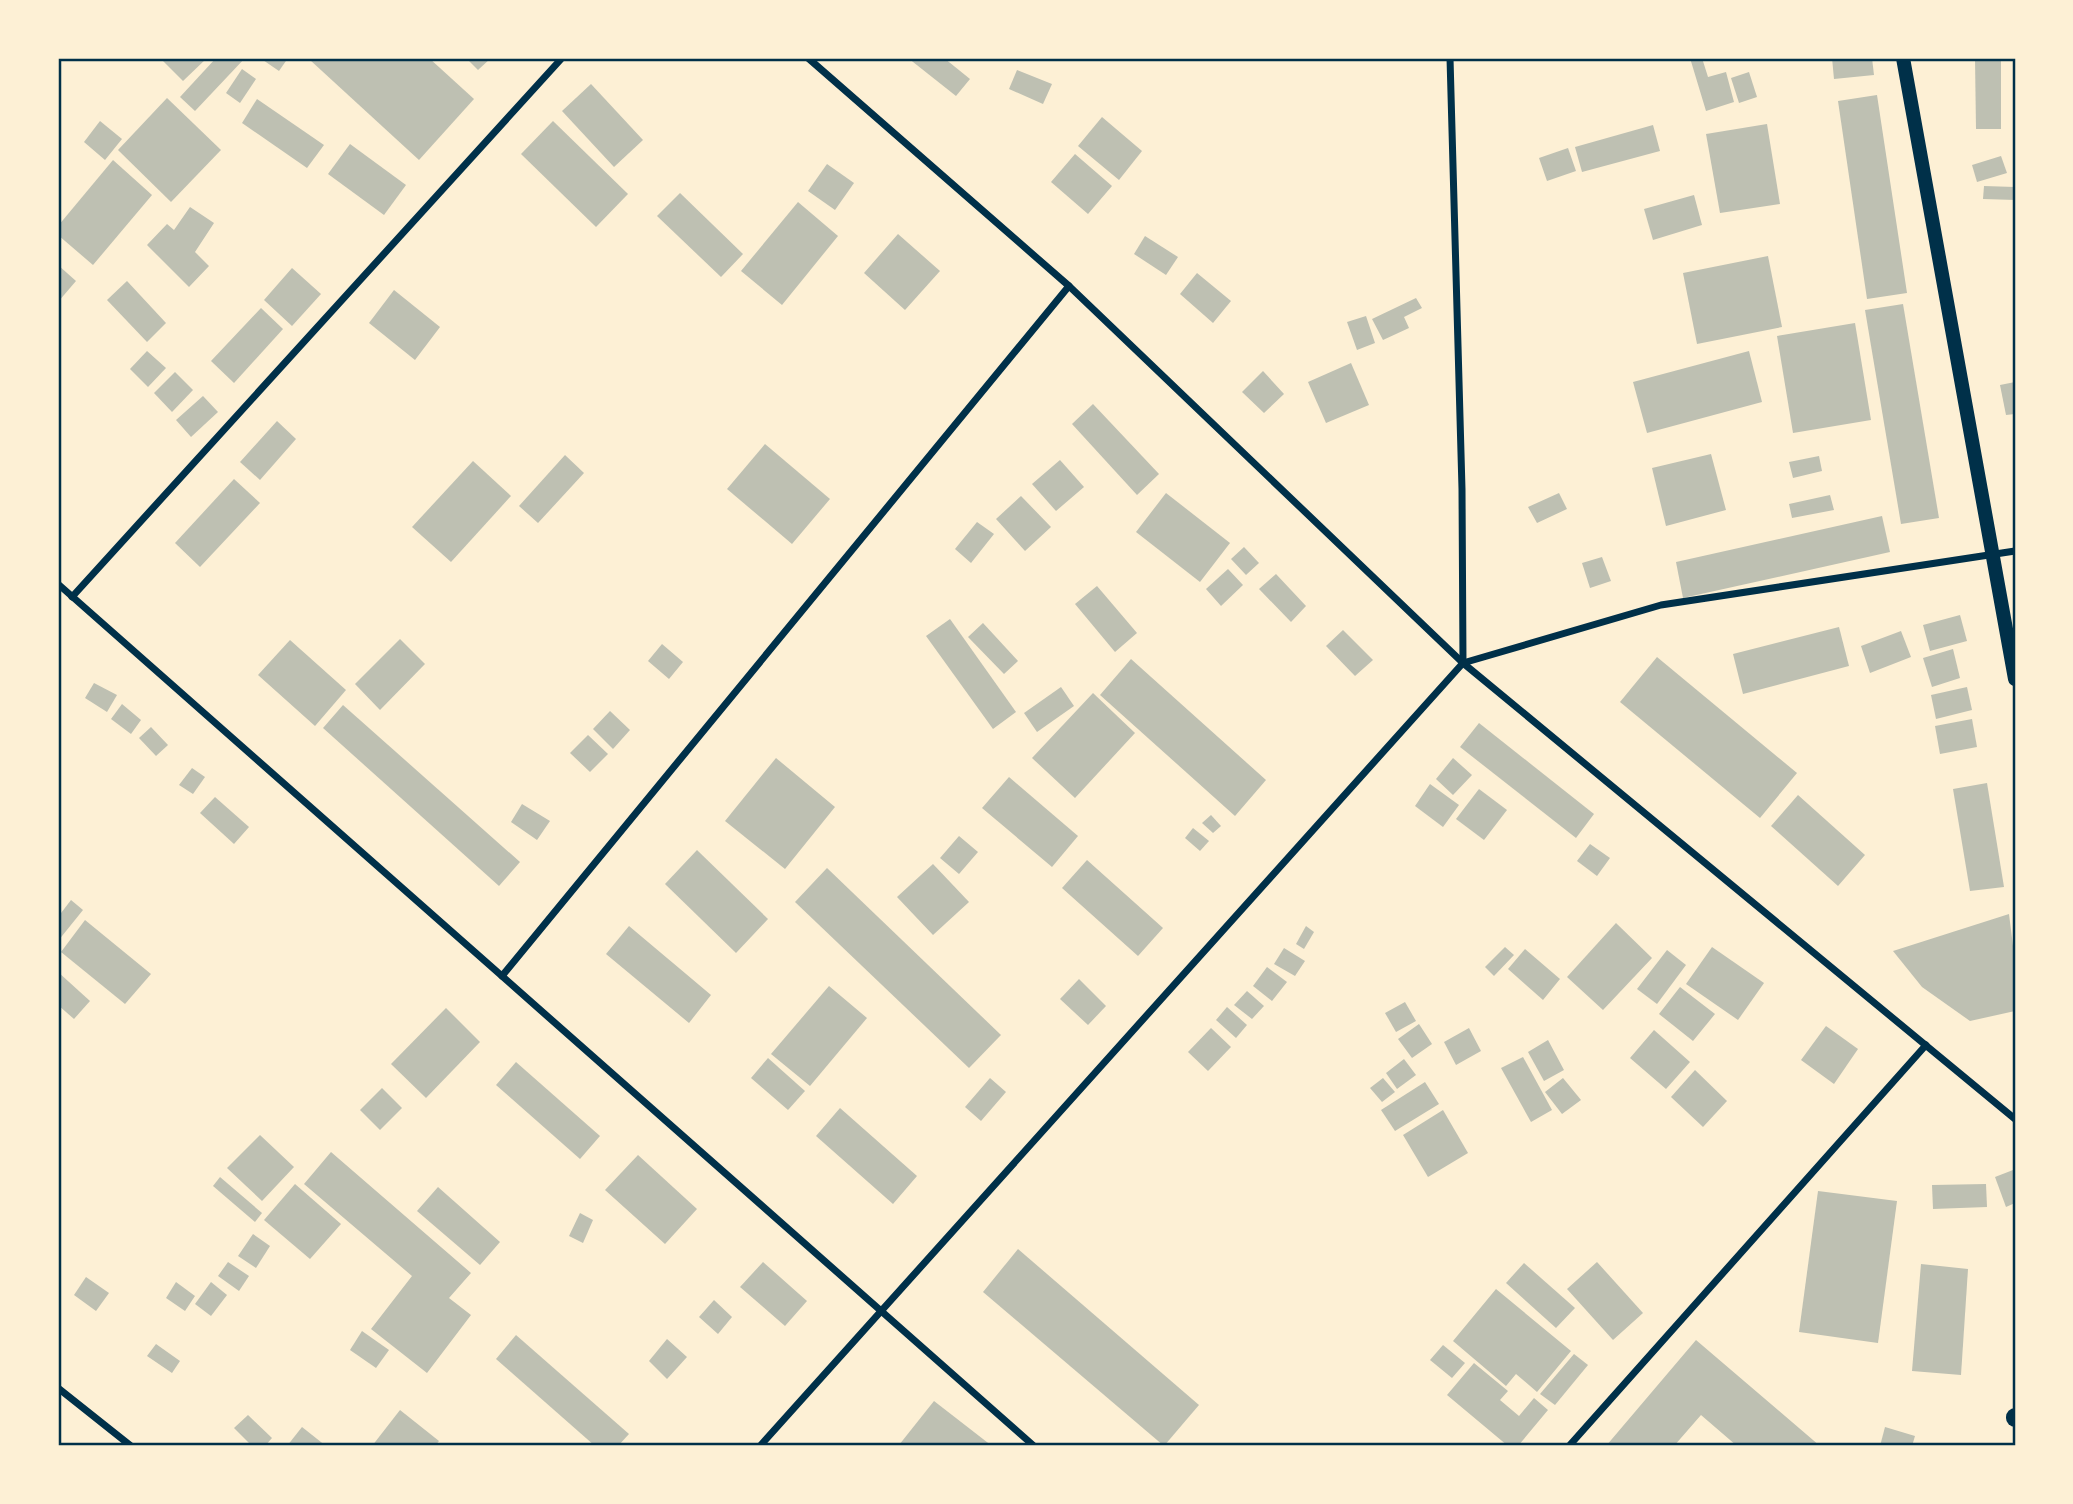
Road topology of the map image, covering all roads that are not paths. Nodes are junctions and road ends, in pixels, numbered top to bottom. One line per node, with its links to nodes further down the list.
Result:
1 (562, 58): 9 (street)
2 (808, 58): 5 (street)
3 (1450, 58): 10 (street)
4 (1903, 58): 7 (main road)
5 (1069, 286): 10 (street); 12 (street)
6 (2015, 551): 7 (street)
7 (1995, 554): 10 (street); 11 (main road)
8 (58, 584): 9 (street)
9 (72, 597): 12 (street)
10 (1463, 663): 13 (street); 15 (street)
11 (2015, 679)
12 (502, 976): 15 (street)
13 (1926, 1045): 14 (street); 20 (street)
14 (2015, 1119)
15 (881, 1311): 18 (street); 19 (street)
16 (58, 1388): 17 (street)
17 (131, 1446)
18 (760, 1446)
19 (1034, 1446)
20 (1569, 1446)

